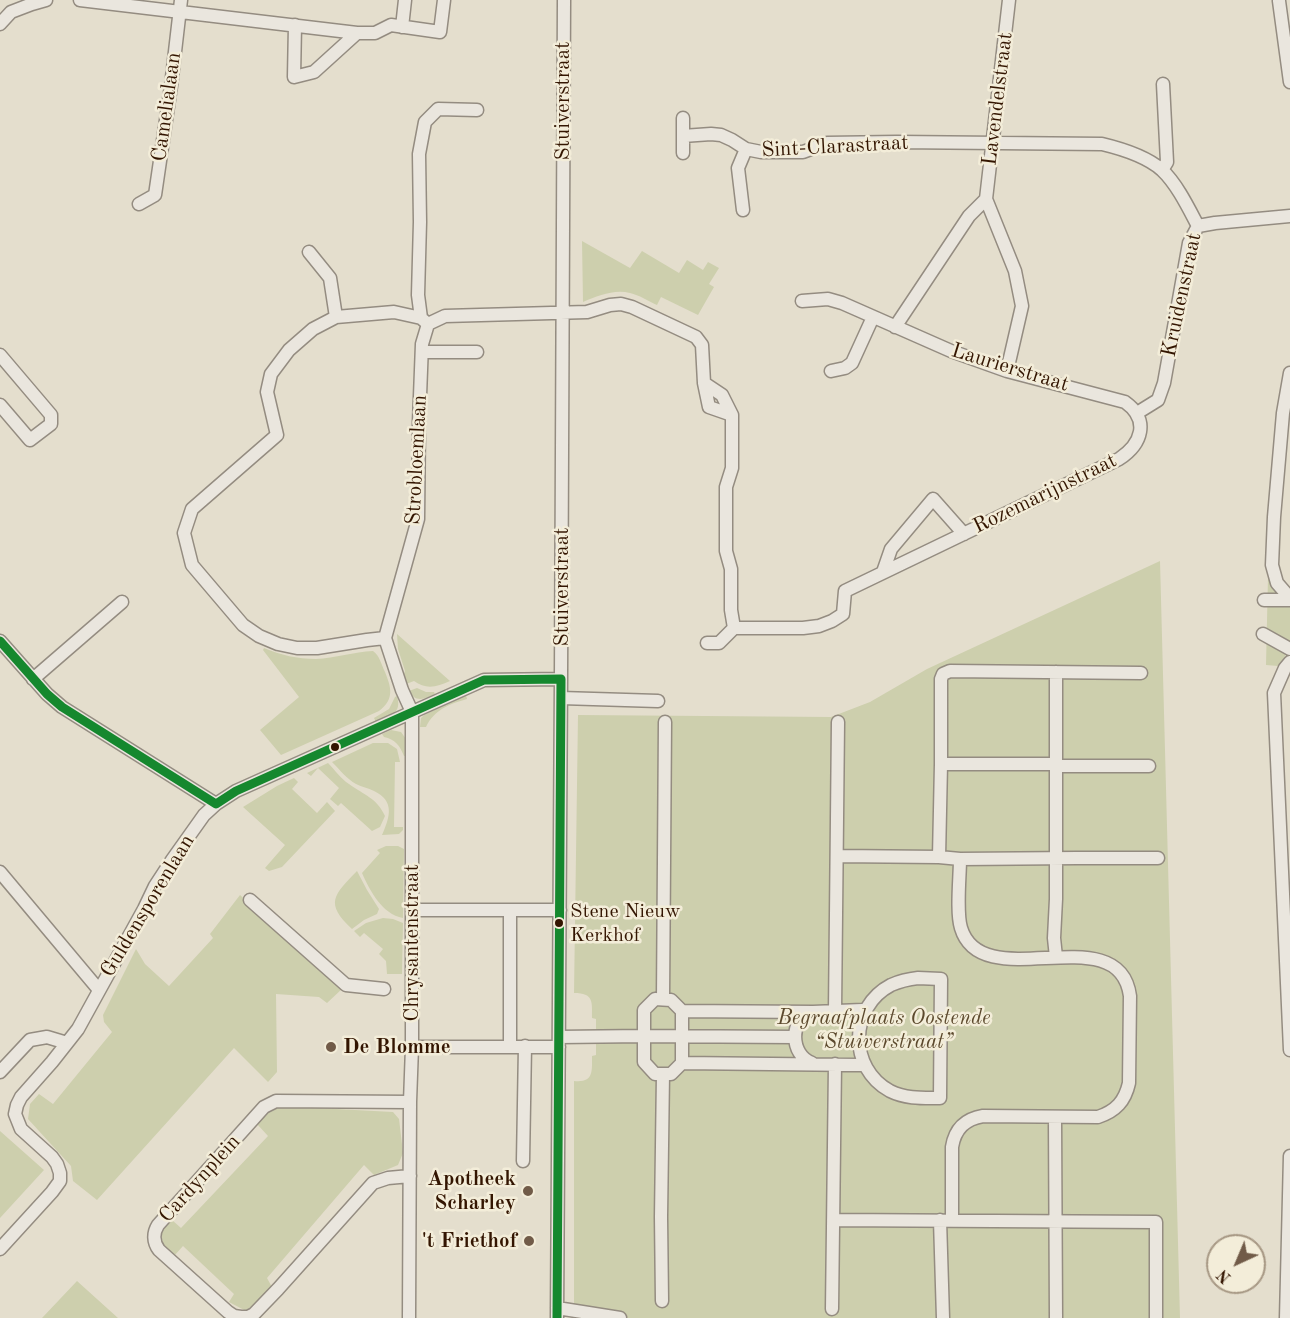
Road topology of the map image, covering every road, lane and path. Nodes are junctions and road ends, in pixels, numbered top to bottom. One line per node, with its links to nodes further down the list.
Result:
1 (46, 0): 9 (street)
2 (80, 0): 8 (street)
3 (405, 0): 11 (street)
4 (444, 0): 11 (street)
5 (564, 0): 29 (street, Stuiverstraat)
6 (1009, 0): 18 (street, Lavendelstraat)
7 (1281, 1): 13 (street)
8 (180, 6): 10 (street); 23 (street, Camelialaan)
9 (0, 24)
10 (295, 25): 12 (street); 12 (street)
11 (402, 27): 12 (street)
12 (357, 33)
13 (1290, 82)
14 (1163, 84): 21 (street)
15 (477, 110): 32 (street)
16 (683, 118): 17 (street)
17 (683, 136): 19 (street, Sint-Clarastraat); 20 (street)
18 (993, 143): 19 (street, Sint-Clarastraat); 21 (street, Kruidenstraat); 22 (street, Lavendelstraat)
19 (746, 149): 24 (street)
20 (683, 153)
21 (1162, 170): 26 (street, Kruidenstraat)
22 (986, 199): 33 (street); 38 (street, Lavendelstraat)
23 (139, 204)
24 (743, 210)
25 (1290, 216): 26 (street)
26 (1198, 226): 42 (street, Kruidenstraat)
27 (309, 252): 30 (street)
28 (802, 301): 31 (street, Laurierstraat)
29 (563, 313): 32 (street); 48 (street); 58 (street, Stuiverstraat)
30 (336, 317): 32 (street); 50 (street)
31 (873, 317): 33 (street, Laurierstraat); 37 (street)
32 (424, 321): 34 (street, Strobloemlaan)
33 (895, 327): 38 (street, Laurierstraat)
34 (422, 348): 35 (street); 50 (street, Strobloemlaan)
35 (477, 352)
36 (0, 355): 40 (street)
37 (831, 371)
38 (1007, 371): 42 (street, Laurierstraat)
39 (1290, 373): 41 (street)
40 (0, 405)
41 (1287, 413): 45 (street)
42 (1139, 418): 43 (street, Rozemarijnstraat)
43 (964, 534): 44 (street, Rozemarijnstraat); 44 (street, Rozemarijnstraat)
44 (883, 572): 48 (street, Rozemarijnstraat)
45 (1290, 599): 46 (street)
46 (1264, 600)
47 (122, 602): 57 (street)
48 (734, 628): 52 (street)
49 (1263, 634): 53 (street)
50 (385, 639): 61 (street)
51 (0, 641): 57 (street)
52 (708, 643)
53 (1290, 649)
54 (1290, 662): 94 (street)
55 (1056, 672): 56 (street); 64 (street); 65 (street)
56 (1141, 673)
57 (33, 679): 67 (street)
58 (561, 679): 59 (street, Stuiverstraat); 61 (street, Guldensporenlaan)
59 (561, 698): 60 (street); 77 (street, Stuiverstraat)
60 (658, 701)
61 (412, 712): 67 (street, Guldensporenlaan); 75 (street, Chrysantenstraat)
62 (664, 722): 81 (street)
63 (838, 722): 68 (street)
64 (942, 764): 65 (street); 69 (street)
65 (1056, 766): 66 (street); 70 (street)
66 (1149, 766)
67 (216, 804): 80 (street, Guldensporenlaan)
68 (837, 856): 69 (street); 83 (street)
69 (939, 857): 72 (street)
70 (1056, 858): 71 (street); 72 (street); 78 (street)
71 (1158, 858)
72 (960, 859): 78 (street)
73 (3, 881): 80 (street)
74 (250, 900): 79 (street)
75 (412, 910): 76 (street); 93 (street, Chrysantenstraat)
76 (510, 910): 77 (street); 91 (street)
77 (560, 910): 89 (street, Stuiverstraat)
78 (1056, 957): 102 (street)
79 (384, 989)
80 (99, 990): 90 (street, Guldensporenlaan)
81 (663, 999): 82 (street); 86 (street)
82 (682, 1011): 84 (street); 87 (street)
83 (835, 1011): 84 (street); 85 (street)
84 (813, 1012): 88 (street)
85 (864, 1012): 98 (street); 98 (street)
86 (644, 1036): 87 (street); 89 (street); 100 (street)
87 (682, 1036): 88 (street); 95 (street)
88 (795, 1037): 96 (street)
89 (559, 1042): 92 (street); 112 (street, Stuiverstraat)
90 (68, 1043): 99 (street); 109 (street, Guldensporenlaan)
91 (510, 1046): 92 (street); 93 (street)
92 (525, 1046): 104 (street)
93 (412, 1047): 101 (street, Chrysantenstraat)
94 (1290, 1050)
95 (682, 1063): 96 (street); 100 (street)
96 (813, 1064): 97 (street)
97 (835, 1064): 98 (street); 106 (street)
98 (864, 1064)
99 (0, 1072)
100 (663, 1074): 110 (street)
101 (411, 1102): 105 (street, Chrysantenstraat); 105 (street, Cardynplein)
102 (1055, 1118): 107 (street); 108 (street)
103 (1290, 1156): 118 (street)
104 (523, 1161)
105 (410, 1176): 113 (street, Chrysantenstraat)
106 (833, 1220): 107 (street); 111 (street)
107 (946, 1220): 108 (street); 115 (street)
108 (1057, 1221): 116 (street); 117 (street)
109 (0, 1249)
110 (662, 1301)
111 (832, 1309)
112 (557, 1313): 114 (street)
113 (409, 1318)
114 (620, 1318)
115 (943, 1318)
116 (1056, 1318)
117 (1156, 1318)
118 (1286, 1318)

